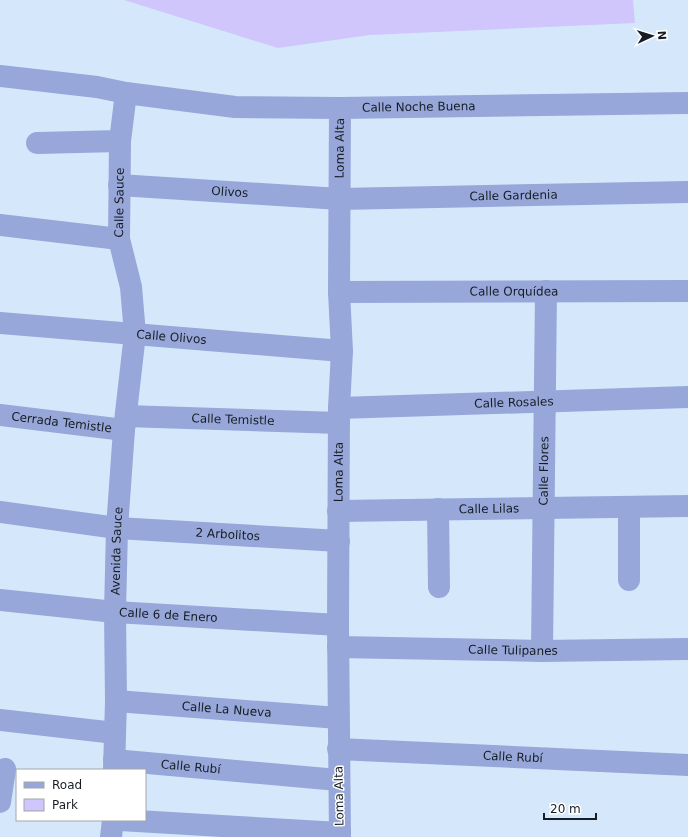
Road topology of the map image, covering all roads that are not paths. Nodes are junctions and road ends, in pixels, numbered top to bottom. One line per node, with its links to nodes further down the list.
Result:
1 (0, 76): 2 (street, Calle Noche Buena)
2 (126, 93): 4 (street, Calle Noche Buena); 5 (street, Calle Sauce)
3 (688, 103): 4 (street, Calle Noche Buena)
4 (340, 108): 9 (street, Loma Alta)
5 (120, 141): 6 (street); 7 (street, Calle Sauce)
6 (37, 143)
7 (119, 185): 9 (street, Olivos); 11 (street, Calle Sauce)
8 (688, 192): 9 (street, Calle Gardenia)
9 (340, 199): 14 (street, Loma Alta)
10 (0, 225): 11 (street)
11 (119, 239): 16 (street, Calle Sauce)
12 (546, 291): 13 (street, Calle Orquídea); 14 (street, Calle Orquídea); 19 (street, Calle Flores)
13 (688, 291)
14 (339, 292): 17 (street, Loma Alta)
15 (0, 323): 16 (street, Calle Olivos)
16 (135, 334): 17 (street, Calle Olivos); 22 (street, Avenida Sauce)
17 (342, 351): 21 (street, Loma Alta)
18 (688, 397): 19 (street, Calle Rosales)
19 (546, 403): 21 (street, Calle Rosales); 25 (street, Calle Flores)
20 (0, 415): 22 (street, Cerrada Temistle)
21 (339, 416): 22 (street, Calle Temistle); 27 (street, Loma Alta)
22 (125, 423): 29 (street, Avenida Sauce)
23 (688, 506): 24 (street, Calle Lilas)
24 (629, 507): 25 (street, Calle Lilas); 31 (street)
25 (544, 508): 26 (street, Calle Lilas); 38 (street, Calle Flores)
26 (438, 510): 27 (street, Calle Lilas); 32 (street)
27 (338, 511): 30 (street, Loma Alta)
28 (0, 512): 29 (street, 2 Arbolitos)
29 (117, 528): 30 (street, 2 Arbolitos); 34 (street, Avenida Sauce)
30 (339, 541): 35 (street, Loma Alta)
31 (629, 580)
32 (439, 587)
33 (0, 600): 34 (street, Calle 6 de Enero)
34 (114, 612): 35 (street, Calle 6 de Enero); 39 (street, Avenida Sauce)
35 (338, 625): 36 (street, Loma Alta)
36 (338, 647): 38 (street, Calle Tulipanes); 40 (street, Loma Alta)
37 (688, 649): 38 (street, Calle Tulipanes)
38 (542, 651)
39 (116, 701): 40 (street, Calle La Nueva); 42 (street, Avenida Sauce)
40 (338, 718): 43 (street, Loma Alta)
41 (0, 720): 42 (street)
42 (115, 733): 44 (street, Avenida Sauce)
43 (338, 749): 45 (street, Calle Rubí); 47 (street, Loma Alta)
44 (114, 765): 47 (street, Calle Rubí)
45 (688, 765)
46 (5, 769): 48 (street)
47 (338, 780): 51 (street, Loma Alta)
48 (0, 802)
49 (113, 821): 52 (street)
50 (135, 821): 51 (street)
51 (340, 835)
52 (111, 837)

